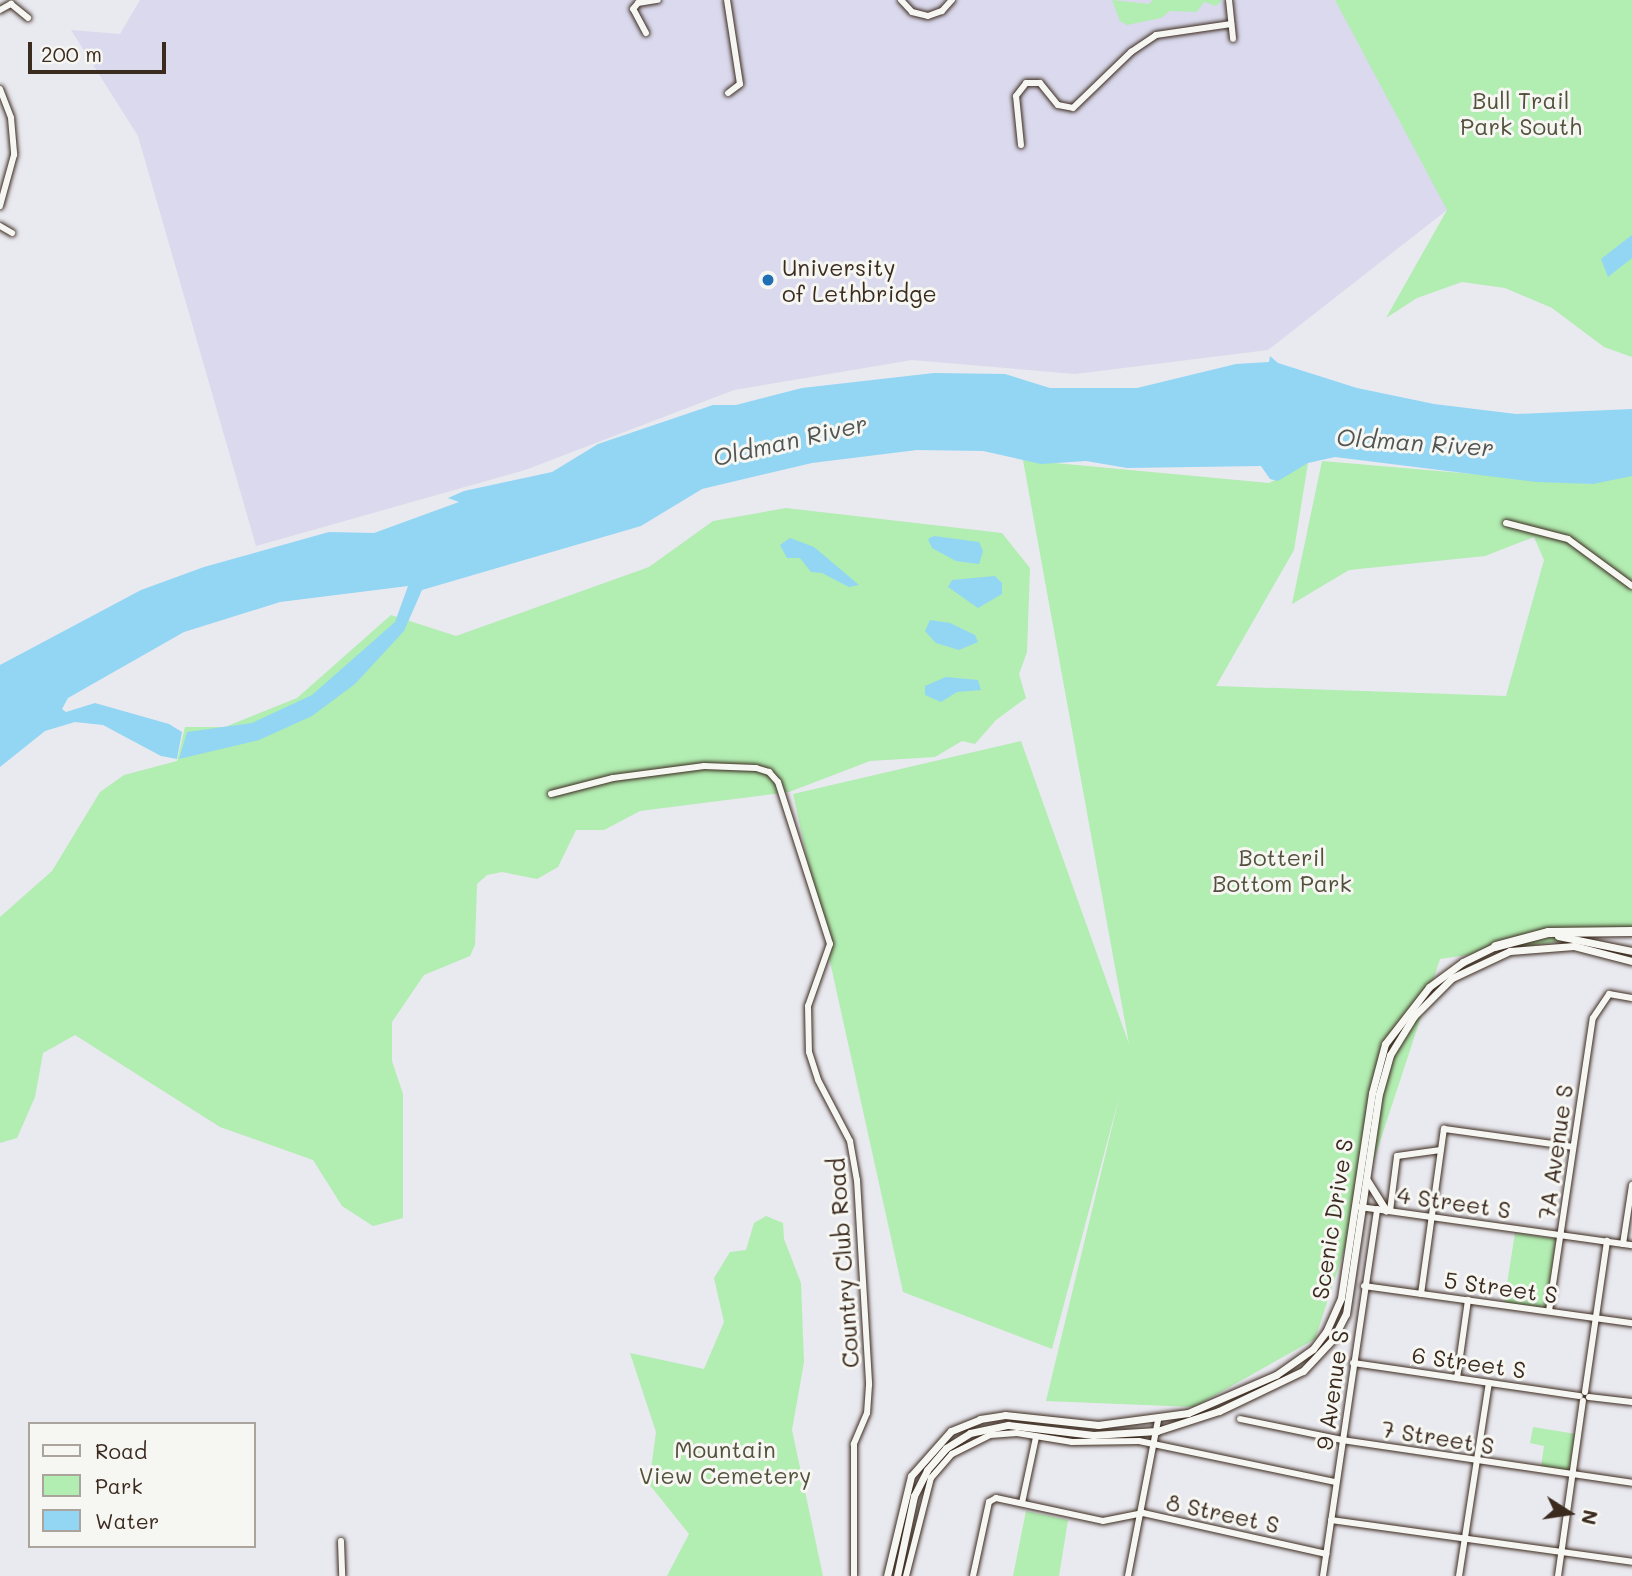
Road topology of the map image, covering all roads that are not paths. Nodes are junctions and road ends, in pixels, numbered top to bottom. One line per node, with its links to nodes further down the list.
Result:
1 (658, 0): 9 (street)
2 (727, 0): 12 (street)
3 (901, 0): 4 (street)
4 (952, 0)
5 (1229, 0): 8 (street)
6 (0, 10): 7 (street)
7 (28, 18)
8 (1231, 24): 10 (street); 13 (street)
9 (646, 33)
10 (1233, 39)
11 (0, 89): 14 (street)
12 (729, 93)
13 (1021, 145)
14 (0, 206)
15 (0, 226): 16 (street)
16 (12, 233)
17 (1506, 523): 18 (street)
18 (1632, 586)
19 (551, 793): 68 (street, Country Club Road)
20 (1632, 931): 21 (highway)
21 (1496, 946): 22 (main road, Scenic Drive S); 29 (main road, Scenic Drive S)
22 (1632, 951)
23 (1632, 961): 27 (main road, Scenic Drive S)
24 (1632, 998): 25 (street, 7A Avenue S)
25 (1573, 1147): 26 (street); 34 (street, 7A Avenue S)
26 (1441, 1150): 32 (street); 33 (street)
27 (1367, 1180): 30 (main road, Scenic Drive S); 32 (main road)
28 (1632, 1185): 36 (street)
29 (1355, 1206): 30 (street, 4 Street S); 50 (main road, Scenic Drive S)
30 (1364, 1208): 31 (street, 4 Street S); 51 (main road, Scenic Drive S)
31 (1377, 1209): 32 (street, 4 Street S); 38 (street, 9 Avenue S)
32 (1388, 1210): 33 (street, 4 Street S)
33 (1432, 1217): 34 (street, 4 Street S); 39 (street)
34 (1560, 1234): 35 (street, 4 Street S); 41 (street, 7A Avenue S)
35 (1607, 1241): 36 (street, 4 Street S); 42 (street)
36 (1623, 1244): 37 (street, 4 Street S)
37 (1632, 1245)
38 (1364, 1286): 39 (street, 5 Street S); 44 (street, 9 Avenue S)
39 (1421, 1294): 40 (street, 5 Street S)
40 (1468, 1300): 41 (street, 5 Street S); 45 (street)
41 (1549, 1311): 42 (street, 5 Street S)
42 (1594, 1317): 43 (street, 5 Street S); 47 (street)
43 (1632, 1323)
44 (1353, 1363): 45 (street, 6 Street S); 53 (street, 9 Avenue S)
45 (1457, 1378): 46 (street, 6 Street S)
46 (1489, 1383): 47 (street, 6 Street S); 55 (street)
47 (1584, 1396): 48 (street, 6 Street S); 56 (street)
48 (1632, 1402)
49 (1240, 1419): 53 (street, 7 Street S)
50 (1158, 1420): 51 (street); 69 (main road, Scenic Drive S)
51 (1157, 1431): 54 (street); 70 (main road, Scenic Drive S)
52 (1036, 1437): 54 (street); 59 (street); 71 (street)
53 (1342, 1440): 55 (street, 7 Street S); 57 (street, 9 Avenue S)
54 (1155, 1444): 57 (street); 60 (street)
55 (1478, 1460): 56 (street, 7 Street S); 62 (street)
56 (1573, 1475): 58 (street, 7 Street S); 64 (street)
57 (1336, 1482): 61 (street, 9 Avenue S)
58 (1632, 1483)
59 (1022, 1503): 60 (street, 8 Street S); 72 (street, 8 Street S)
60 (1143, 1513): 65 (street, 8 Street S); 73 (street)
61 (1331, 1520): 62 (street); 65 (street, 9 Avenue S)
62 (1464, 1539): 64 (street); 75 (street)
63 (341, 1541): 67 (street)
64 (1562, 1552): 66 (street); 76 (street)
65 (1326, 1554): 74 (street, 9 Avenue S)
66 (1632, 1562)
67 (342, 1576)
68 (854, 1576)
69 (887, 1576)
70 (897, 1576)
71 (906, 1576)
72 (973, 1576)
73 (1129, 1576)
74 (1323, 1576)
75 (1459, 1576)
76 (1558, 1576)

